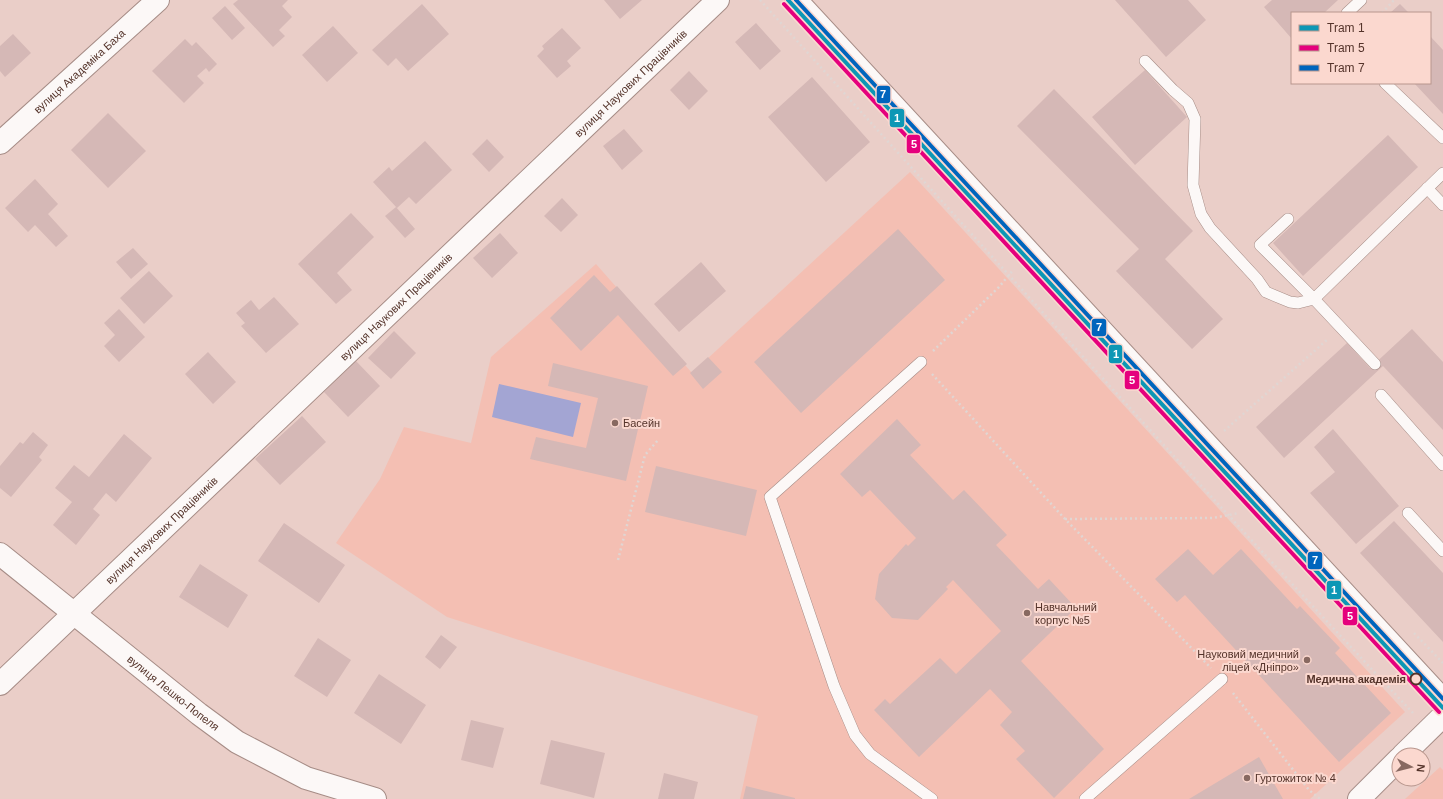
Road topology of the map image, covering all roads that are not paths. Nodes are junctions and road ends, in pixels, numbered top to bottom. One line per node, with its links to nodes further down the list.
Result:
1 (158, 0): 9 (street, вулиця Академіка Баха)
2 (718, 0): 22 (street, вулиця Наукових Працівників)
3 (796, 0): 25 (street)
4 (1361, 0): 5 (lane)
5 (1348, 12)
6 (1145, 61): 14 (lane)
7 (1386, 84): 8 (lane)
8 (1443, 138)
9 (0, 143)
10 (1443, 173): 11 (lane)
11 (1427, 188): 12 (lane); 14 (lane)
12 (1443, 205)
13 (1288, 219): 14 (lane)
14 (1314, 298): 16 (lane)
15 (921, 362): 30 (lane)
16 (1375, 364)
17 (1381, 395): 18 (lane)
18 (1443, 465)
19 (1408, 513): 20 (lane)
20 (1443, 551)
21 (0, 554): 22 (street, вулиця Лешко-Попеля)
22 (73, 613): 24 (street); 29 (street, вулиця Лешко-Попеля)
23 (1222, 679): 31 (lane)
24 (0, 684)
25 (1443, 700)
26 (1436, 723): 27 (street)
27 (1412, 747)
28 (1391, 767): 32 (street)
29 (375, 799)
30 (932, 799)
31 (1085, 799)
32 (1359, 799)

